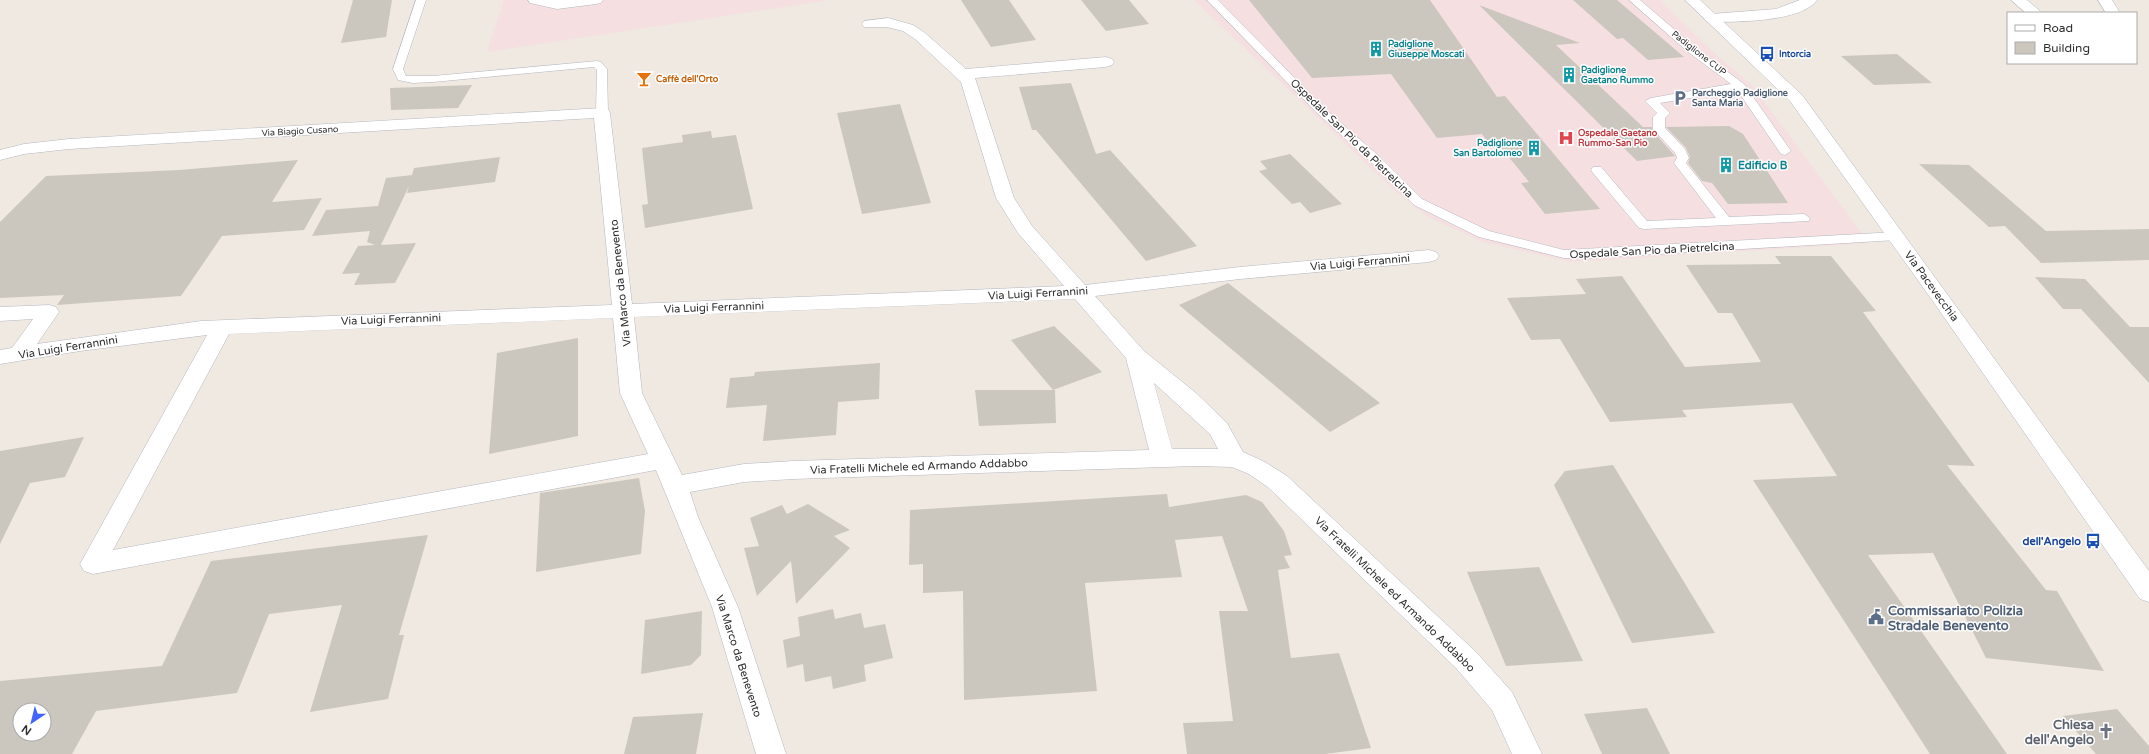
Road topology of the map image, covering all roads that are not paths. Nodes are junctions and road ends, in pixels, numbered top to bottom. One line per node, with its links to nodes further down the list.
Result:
1 (421, 0): 17 (lane, Via Marco da Benevento)
2 (535, 0): 3 (street)
3 (596, 0)
4 (1212, 0): 23 (lane, Ospedale San Pio da Pietrelcina)
5 (1634, 0): 16 (lane, Padiglione CUP)
6 (1692, 0): 12 (street, Via Pacevecchia)
7 (1810, 0): 12 (street)
8 (2018, 0): 10 (street)
9 (2105, 0): 11 (street)
10 (2034, 12)
11 (2112, 12)
12 (1711, 18): 23 (street, Via Pacevecchia)
13 (869, 24): 15 (street)
14 (1106, 62): 15 (street)
15 (962, 74): 25 (street)
16 (1740, 86): 18 (lane, Padiglione CUP); 22 (lane)
17 (602, 113): 19 (street, Via Biagio Cusano); 26 (street, Via Marco da Benevento)
18 (1785, 151)
19 (0, 155)
20 (1597, 170): 22 (lane)
21 (1804, 218): 22 (lane)
22 (1725, 221)
23 (1897, 236): 35 (street, Via Pacevecchia)
24 (1429, 256): 25 (street, Via Luigi Ferrannini)
25 (1078, 292): 26 (street, Via Luigi Ferrannini); 30 (street)
26 (623, 311): 28 (street, Via Luigi Ferrannini); 33 (street, Via Marco da Benevento)
27 (0, 314): 29 (street)
28 (222, 327): 29 (street, Via Luigi Ferrannini); 33 (street)
29 (10, 356)
30 (1136, 356): 31 (street); 32 (street)
31 (1163, 458): 32 (street, Via Fratelli Michele ed Armando Addabbo); 34 (street, Via Fratelli Michele ed Armando Addabbo)
32 (1235, 458): 37 (street, Via Fratelli Michele ed Armando Addabbo)
33 (663, 460): 34 (street, Via Marco da Benevento)
34 (675, 485): 36 (street, Via Marco da Benevento)
35 (2149, 591)
36 (771, 754)
37 (1528, 754)

